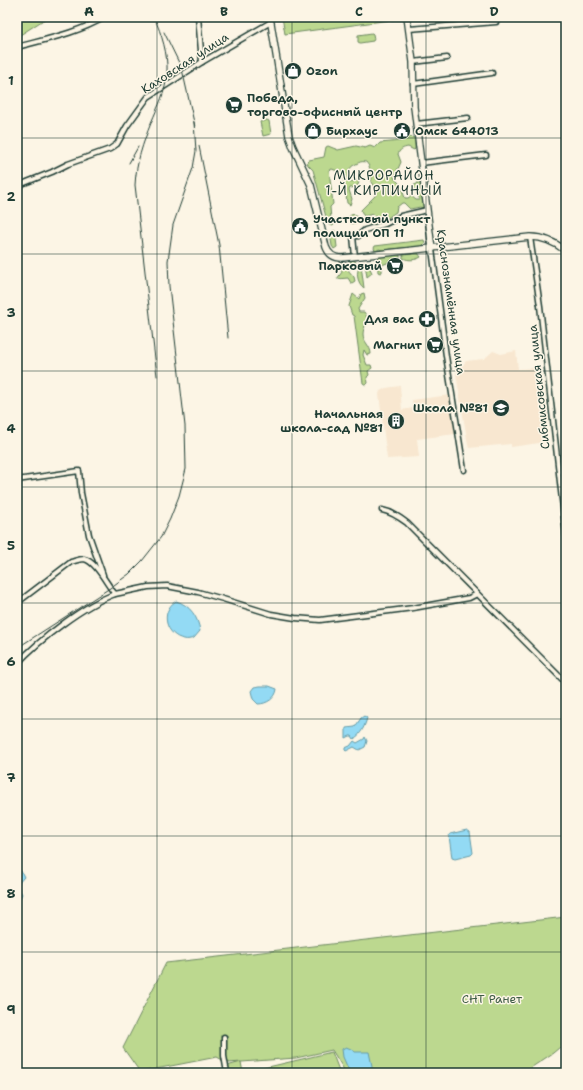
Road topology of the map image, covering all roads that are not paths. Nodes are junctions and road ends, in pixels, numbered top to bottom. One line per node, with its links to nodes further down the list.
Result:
1 (105, 17): 7 (street)
2 (198, 17): 9 (street)
3 (407, 17): 6 (main road, Краснознамённая улица)
4 (271, 20): 9 (street, Каховская улица); 22 (main road)
5 (496, 22): 6 (street)
6 (409, 29): 10 (main road, Краснознамённая улица)
7 (17, 47)
8 (447, 58): 10 (street)
9 (202, 62): 17 (street, Каховская улица)
10 (413, 62): 12 (main road, Краснознамённая улица)
11 (492, 73): 12 (street)
12 (414, 84): 14 (main road, Краснознамённая улица)
13 (468, 118): 14 (street)
14 (416, 124): 16 (main road, Краснознамённая улица)
15 (486, 155): 16 (street)
16 (421, 163): 18 (main road, Краснознамённая улица)
17 (17, 186)
18 (427, 210): 20 (main road, Краснознамённая улица); 22 (street)
19 (530, 237): 20 (main road); 21 (main road); 26 (street, Сибмисовская улица)
20 (432, 248): 22 (main road); 23 (street, Краснознамённая улица)
21 (566, 251)
22 (355, 257)
23 (464, 470)
24 (17, 480): 27 (street)
25 (382, 510): 29 (street)
26 (566, 535)
27 (104, 578): 28 (street); 30 (street)
28 (115, 594): 29 (street); 31 (street)
29 (477, 594): 32 (street)
30 (17, 603)
31 (17, 664)
32 (566, 682)
33 (224, 1037): 34 (street)
34 (227, 1073)

